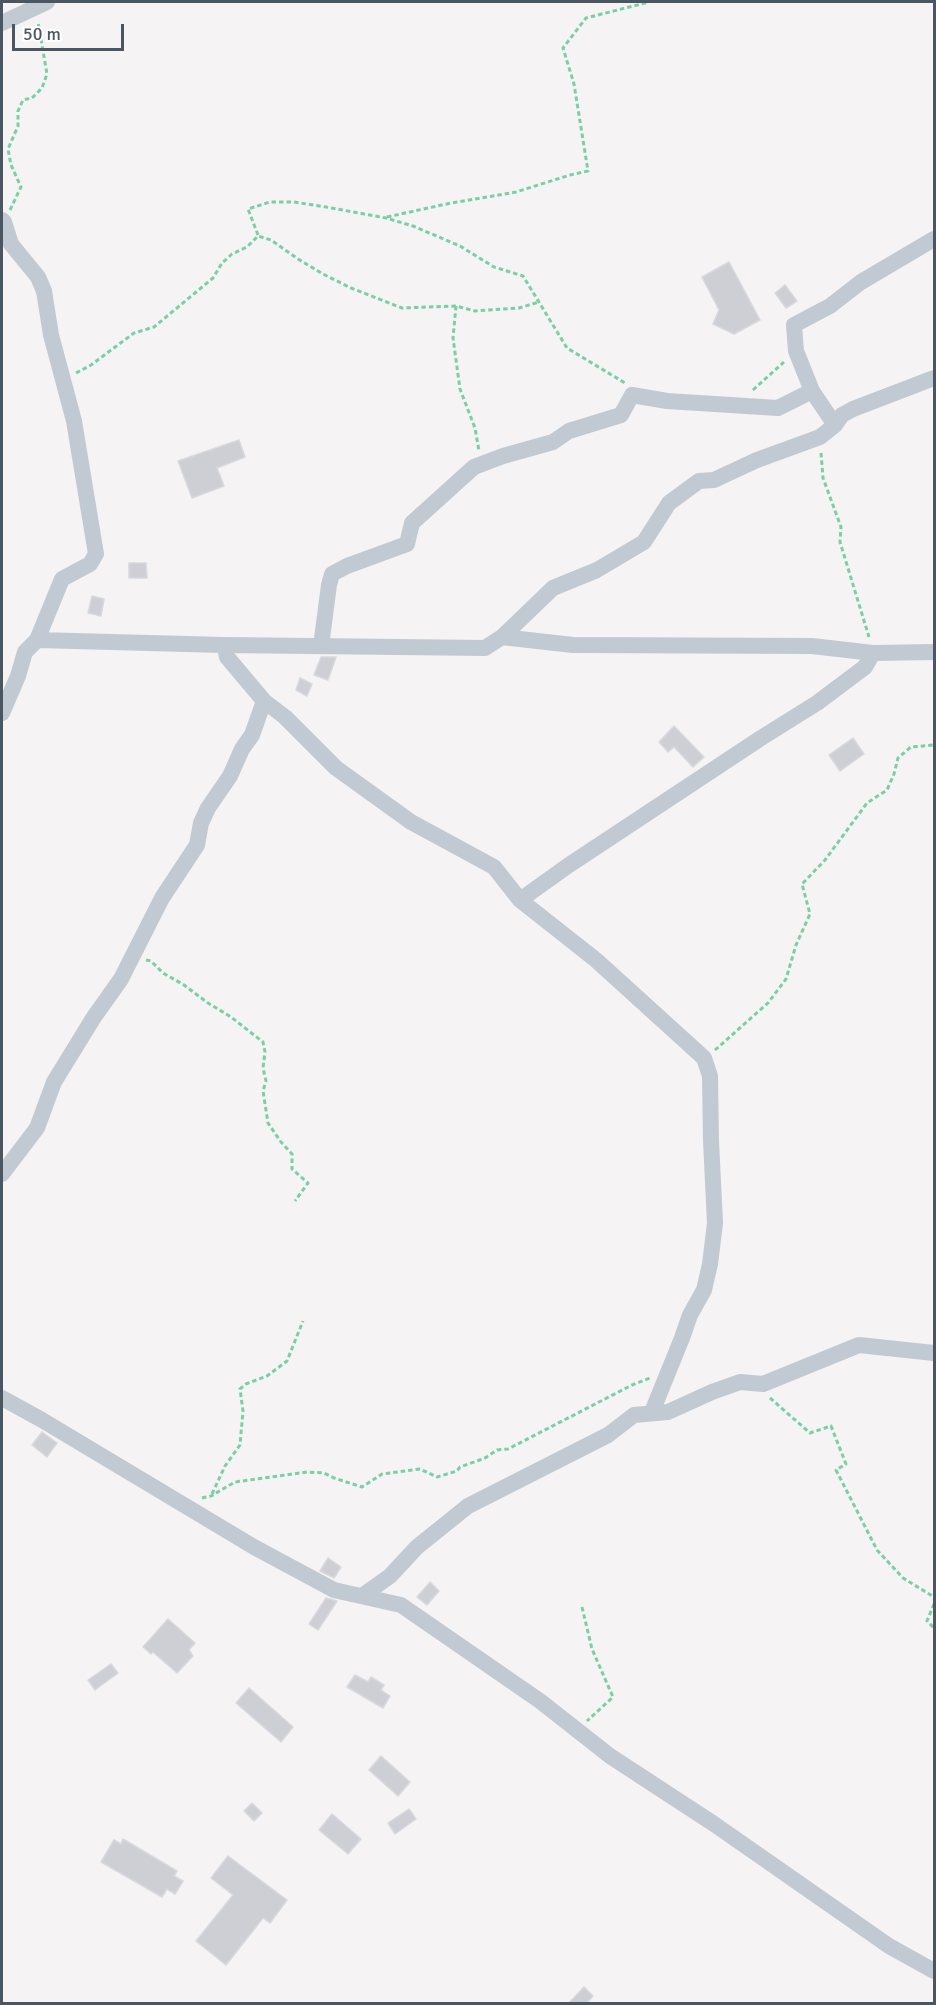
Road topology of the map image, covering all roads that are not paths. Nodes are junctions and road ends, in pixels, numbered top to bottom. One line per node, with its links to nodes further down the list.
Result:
1 (41, 4): 2 (street)
2 (2, 23)
3 (3, 221): 9 (street)
4 (934, 239): 6 (street)
5 (934, 378): 7 (street)
6 (812, 392): 7 (street); 11 (street)
7 (835, 425): 8 (street)
8 (502, 637): 11 (street); 13 (street)
9 (37, 640): 10 (street); 15 (street)
10 (224, 645): 11 (street); 14 (street)
11 (321, 646)
12 (934, 652): 13 (street)
13 (873, 653): 16 (street)
14 (264, 701): 16 (street); 17 (street)
15 (2, 713)
16 (520, 900): 20 (street)
17 (2, 1174)
18 (934, 1353): 20 (street)
19 (2, 1398): 21 (street)
20 (651, 1412): 21 (street)
21 (362, 1596): 22 (street)
22 (934, 1971)

